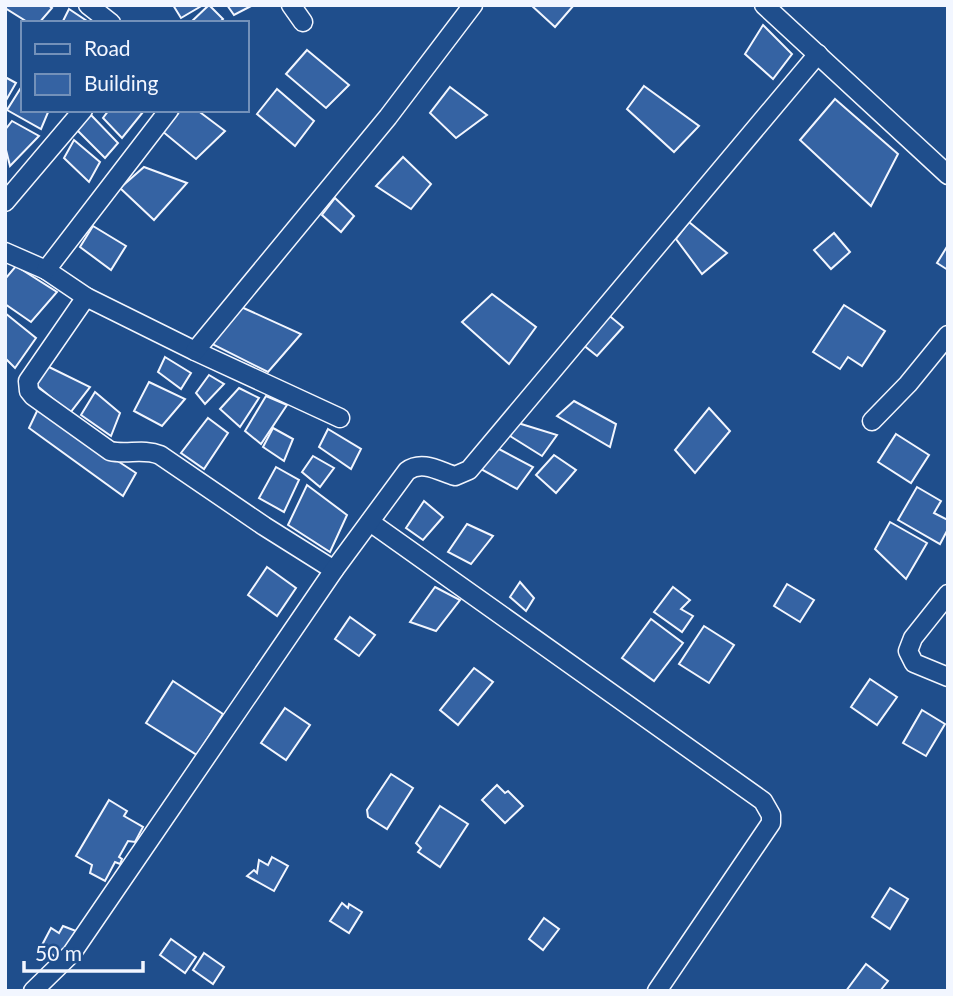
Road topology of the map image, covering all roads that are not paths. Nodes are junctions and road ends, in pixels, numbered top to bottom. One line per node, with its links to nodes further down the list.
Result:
1 (88, 5): 5 (street)
2 (291, 5): 6 (street)
3 (473, 5): 16 (street)
4 (764, 5): 7 (street)
5 (108, 21)
6 (303, 22)
7 (818, 54): 10 (street); 19 (street)
8 (81, 112): 11 (street)
9 (167, 112): 13 (street)
10 (948, 175)
11 (5, 202)
12 (5, 251): 13 (street)
13 (46, 270): 14 (street)
14 (86, 297): 16 (street); 20 (street)
15 (948, 335): 18 (street)
16 (195, 351): 17 (street)
17 (340, 418)
18 (872, 421)
19 (370, 522): 20 (street); 24 (street)
20 (334, 570): 23 (street)
21 (948, 594): 22 (street)
22 (948, 677)
23 (33, 991)
24 (657, 991)

